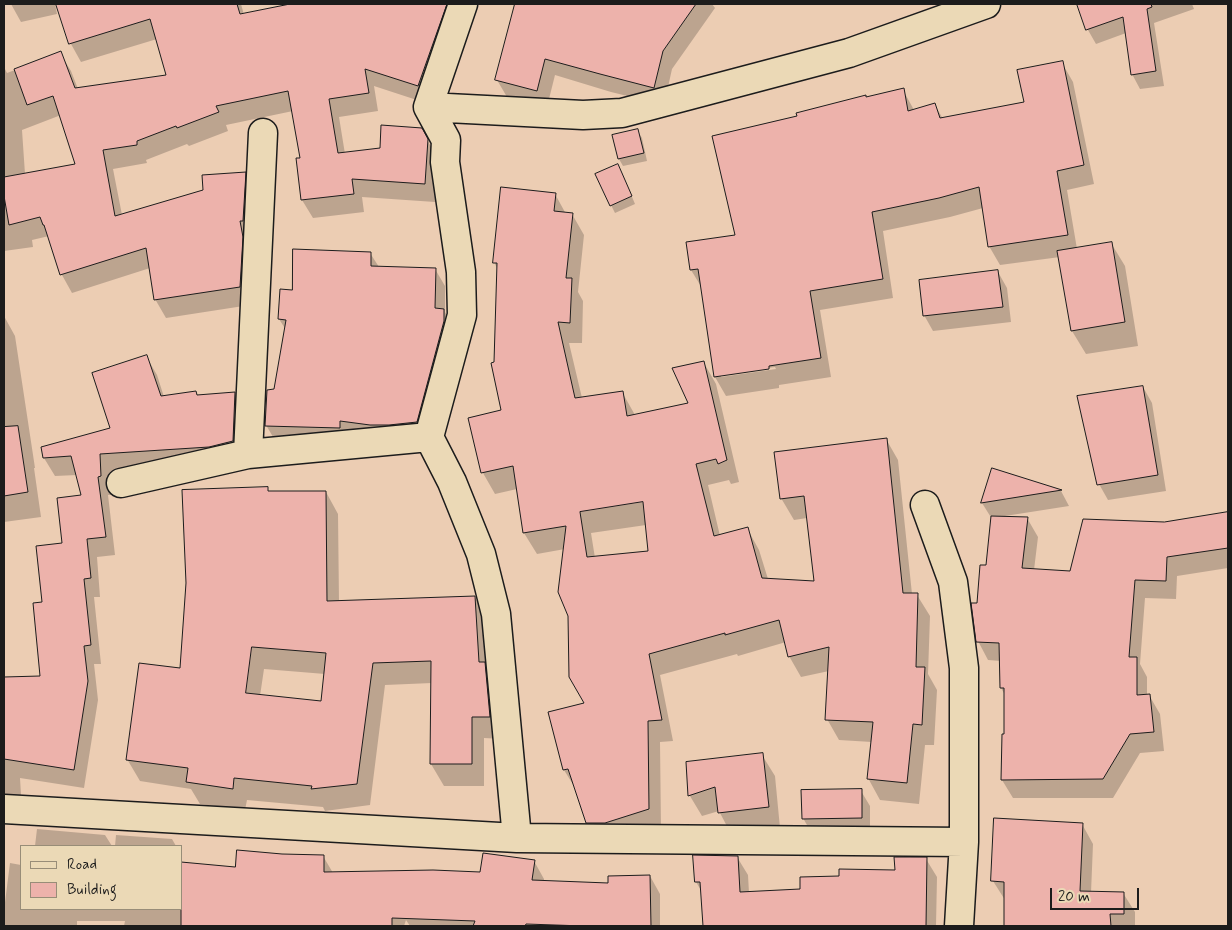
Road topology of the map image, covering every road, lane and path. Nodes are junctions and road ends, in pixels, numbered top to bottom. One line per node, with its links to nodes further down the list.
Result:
1 (463, 4): 3 (street)
2 (986, 4): 3 (street)
3 (428, 107): 5 (street)
4 (263, 133): 6 (street)
5 (430, 437): 6 (street); 10 (street)
6 (248, 454): 7 (street)
7 (121, 483)
8 (925, 505): 11 (street)
9 (4, 809): 10 (street)
10 (516, 838): 11 (street)
11 (964, 842): 12 (street)
12 (959, 926)

